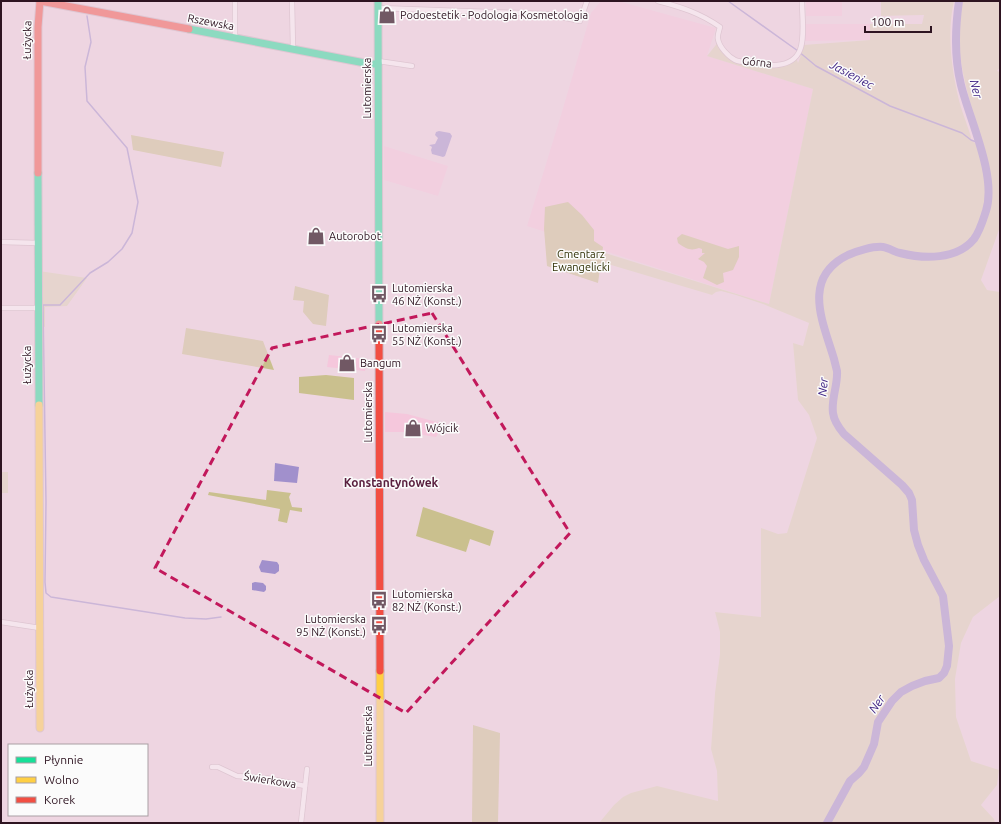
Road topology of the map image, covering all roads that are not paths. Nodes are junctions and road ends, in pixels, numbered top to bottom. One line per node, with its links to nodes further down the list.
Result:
1 (40, 1): 8 (street, Rszewska); 13 (street, Łużycka)
2 (235, 1): 8 (street)
3 (292, 1): 9 (street)
4 (587, 1): 7 (street)
5 (658, 1): 6 (street, Górna)
6 (802, 1)
7 (378, 4): 10 (street, Lutomierska)
8 (235, 38): 9 (street, Rszewska)
9 (293, 49): 10 (street, Rszewska)
10 (378, 62): 11 (street); 23 (street, Lutomierska)
11 (412, 66)
12 (1, 242): 13 (street)
13 (38, 242): 15 (street, Łużycka)
14 (1, 308): 15 (street)
15 (38, 308): 17 (street, Łużycka)
16 (1, 622): 17 (street)
17 (40, 628): 18 (street, Łużycka)
18 (40, 728)
19 (212, 766): 21 (street, Świerkowa)
20 (307, 769): 21 (street)
21 (305, 786): 22 (street)
22 (301, 823)
23 (380, 823)

